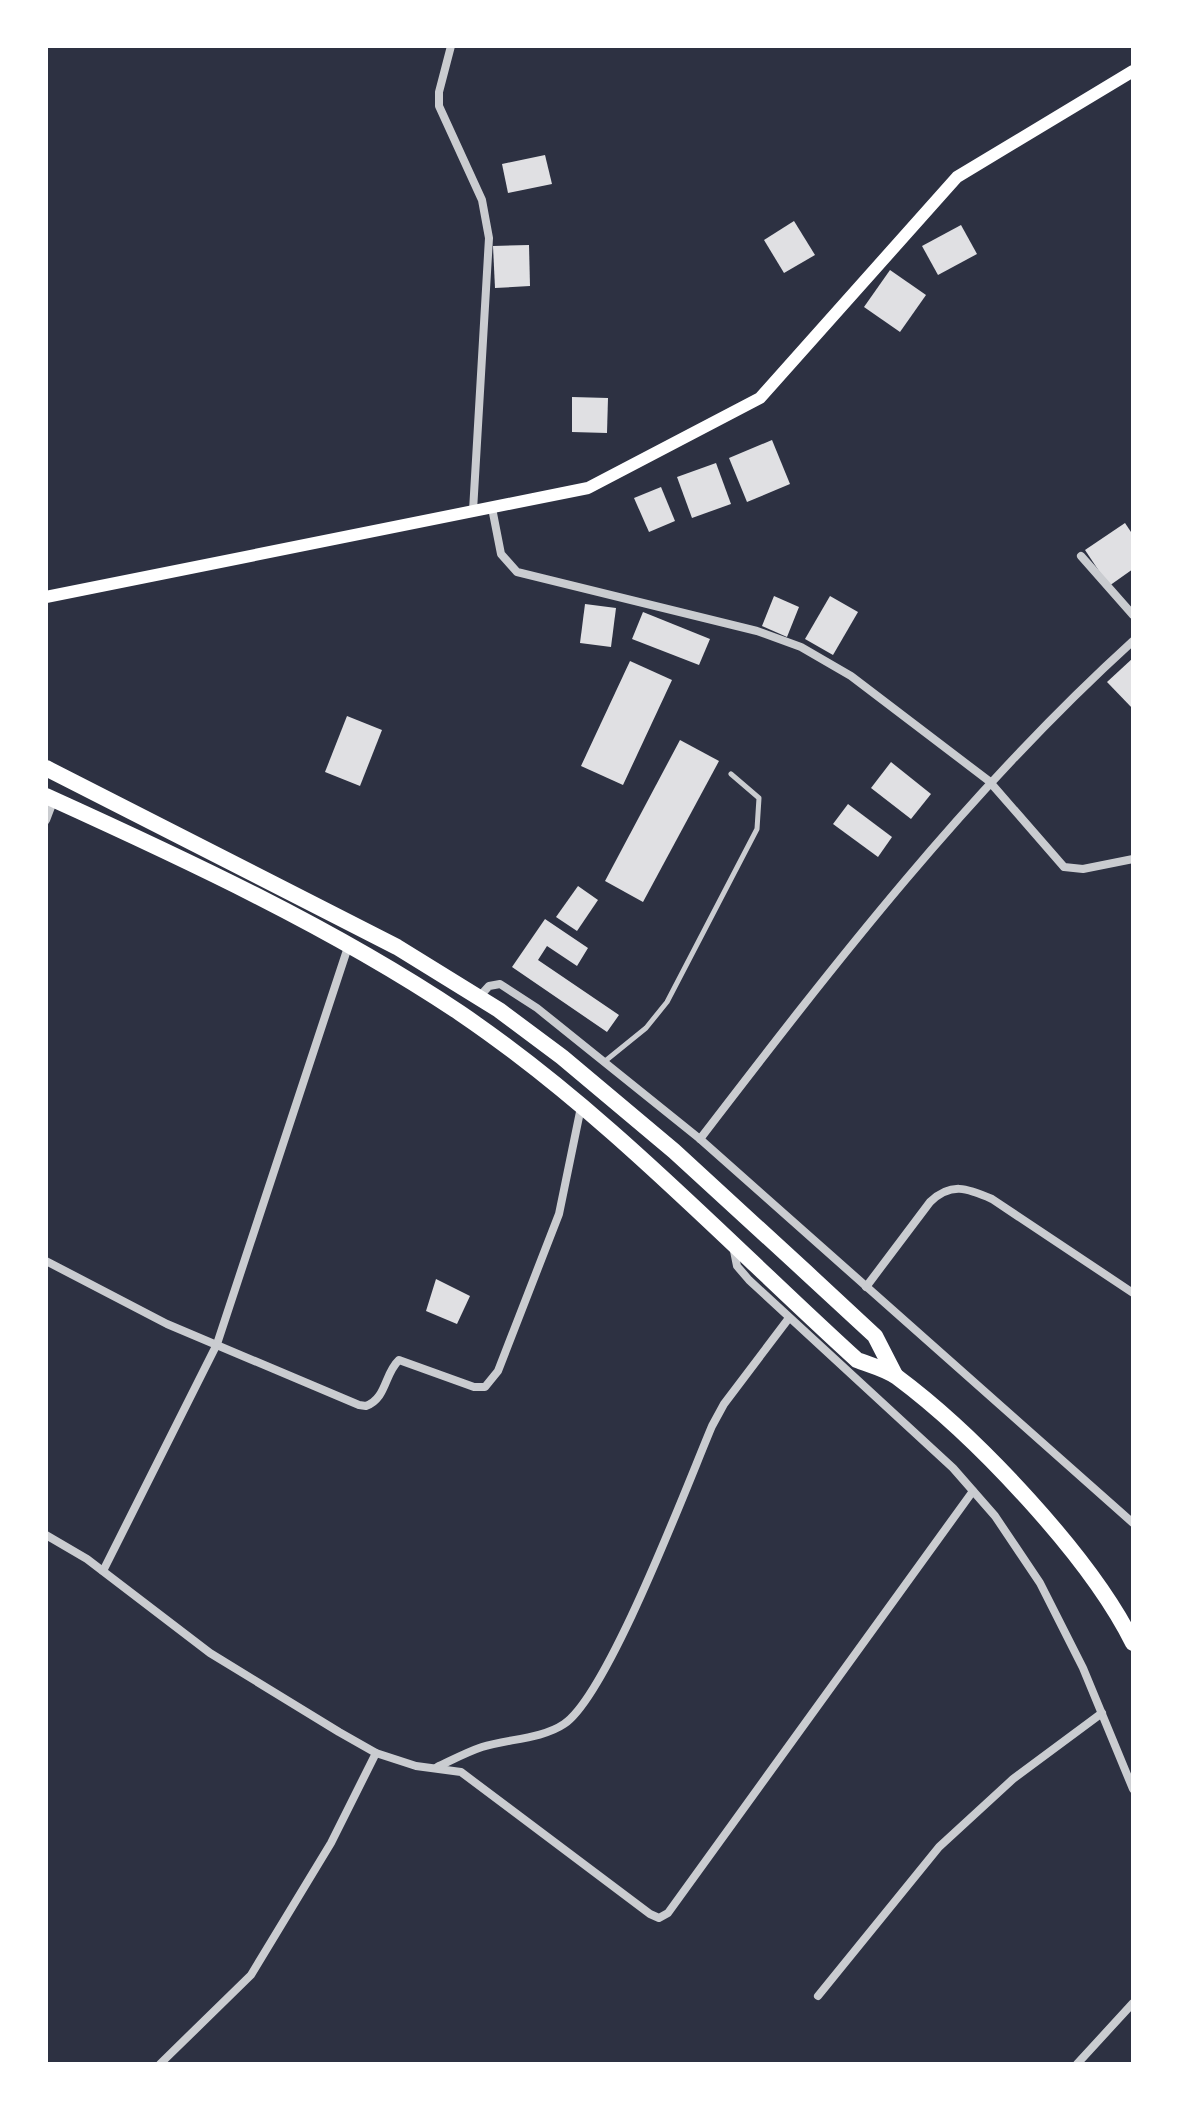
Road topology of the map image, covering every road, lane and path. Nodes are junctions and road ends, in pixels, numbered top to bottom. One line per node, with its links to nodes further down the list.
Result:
1 (451, 46): 4 (street)
2 (1133, 71): 3 (main road)
3 (492, 508): 4 (main road); 11 (street)
4 (473, 511): 6 (main road)
5 (1081, 556): 7 (street)
6 (46, 597)
7 (1133, 615)
8 (1133, 641): 11 (street)
9 (46, 768): 16 (highway)
10 (731, 774): 17 (lane)
11 (989, 781): 14 (street); 19 (street)
12 (50, 798): 13 (street); 15 (highway)
13 (46, 820)
14 (1133, 859)
15 (348, 947): 18 (highway); 25 (street)
16 (479, 997): 17 (street); 26 (highway)
17 (604, 1062): 19 (street)
18 (581, 1107): 20 (highway); 25 (street)
19 (700, 1139): 22 (street)
20 (733, 1242): 24 (street); 26 (highway)
21 (46, 1261): 25 (street)
22 (866, 1287): 23 (street); 28 (street)
23 (1133, 1293)
24 (789, 1318): 27 (street); 34 (street)
25 (217, 1344): 30 (street)
26 (895, 1375): 31 (highway)
27 (973, 1491): 32 (street); 34 (street)
28 (1133, 1523)
29 (46, 1535): 30 (street)
30 (103, 1571): 33 (street)
31 (1133, 1643)
32 (1102, 1713): 35 (street); 36 (street)
33 (376, 1753): 34 (street); 38 (street)
34 (433, 1769)
35 (1133, 1789)
36 (818, 1996)
37 (1133, 2003): 39 (street)
38 (160, 2064)
39 (1077, 2064)

